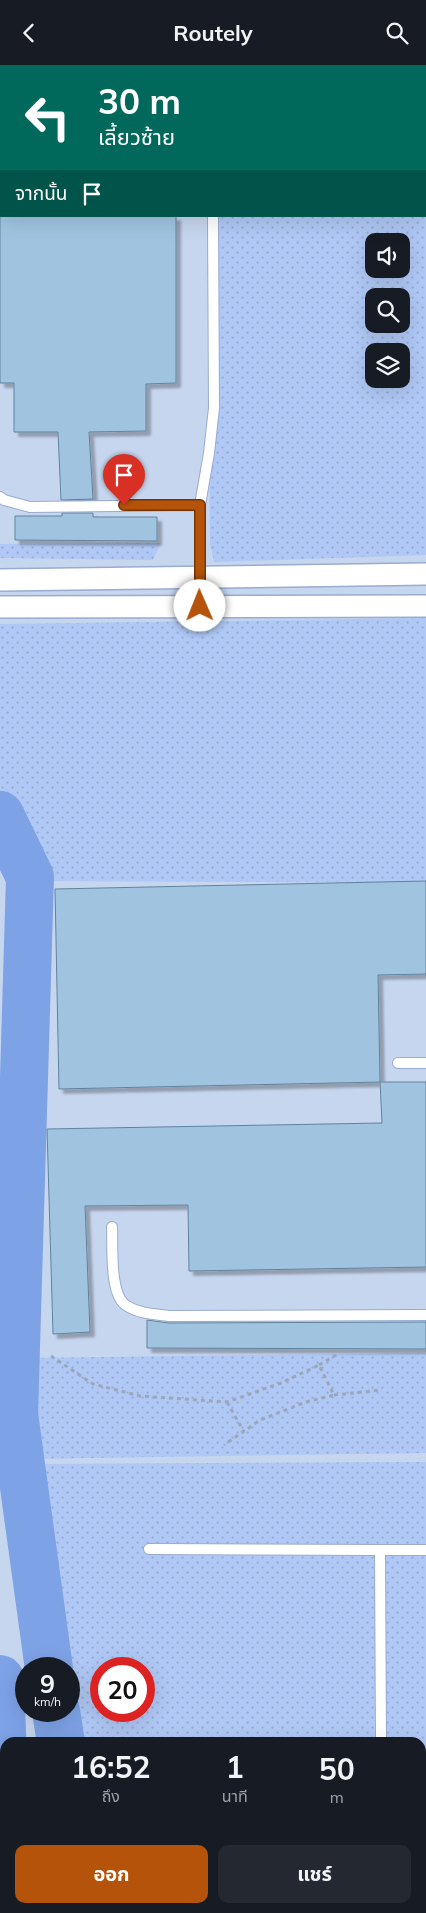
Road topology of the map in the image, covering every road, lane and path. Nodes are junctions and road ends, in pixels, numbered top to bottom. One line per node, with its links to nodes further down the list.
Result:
1 (213, 217): 3 (lane)
2 (0, 497): 3 (lane)
3 (200, 505): 5 (lane)
4 (426, 574): 5 (street)
5 (200, 576): 6 (street); 7 (lane)
6 (0, 579)
7 (200, 606): 8 (street); 9 (street)
8 (426, 606)
9 (0, 607)
10 (398, 1063): 11 (lane)
11 (426, 1063)
12 (112, 1227): 13 (lane)
13 (426, 1315)
14 (338, 1354): 16 (path)
15 (51, 1356): 19 (path)
16 (319, 1365): 18 (path); 19 (path)
17 (382, 1390): 18 (path)
18 (334, 1395): 20 (path)
19 (227, 1402): 20 (path)
20 (244, 1432): 21 (path)
21 (224, 1445)
22 (149, 1549): 23 (lane)
23 (380, 1550): 24 (lane); 25 (lane)
24 (426, 1550)
25 (380, 1737)

